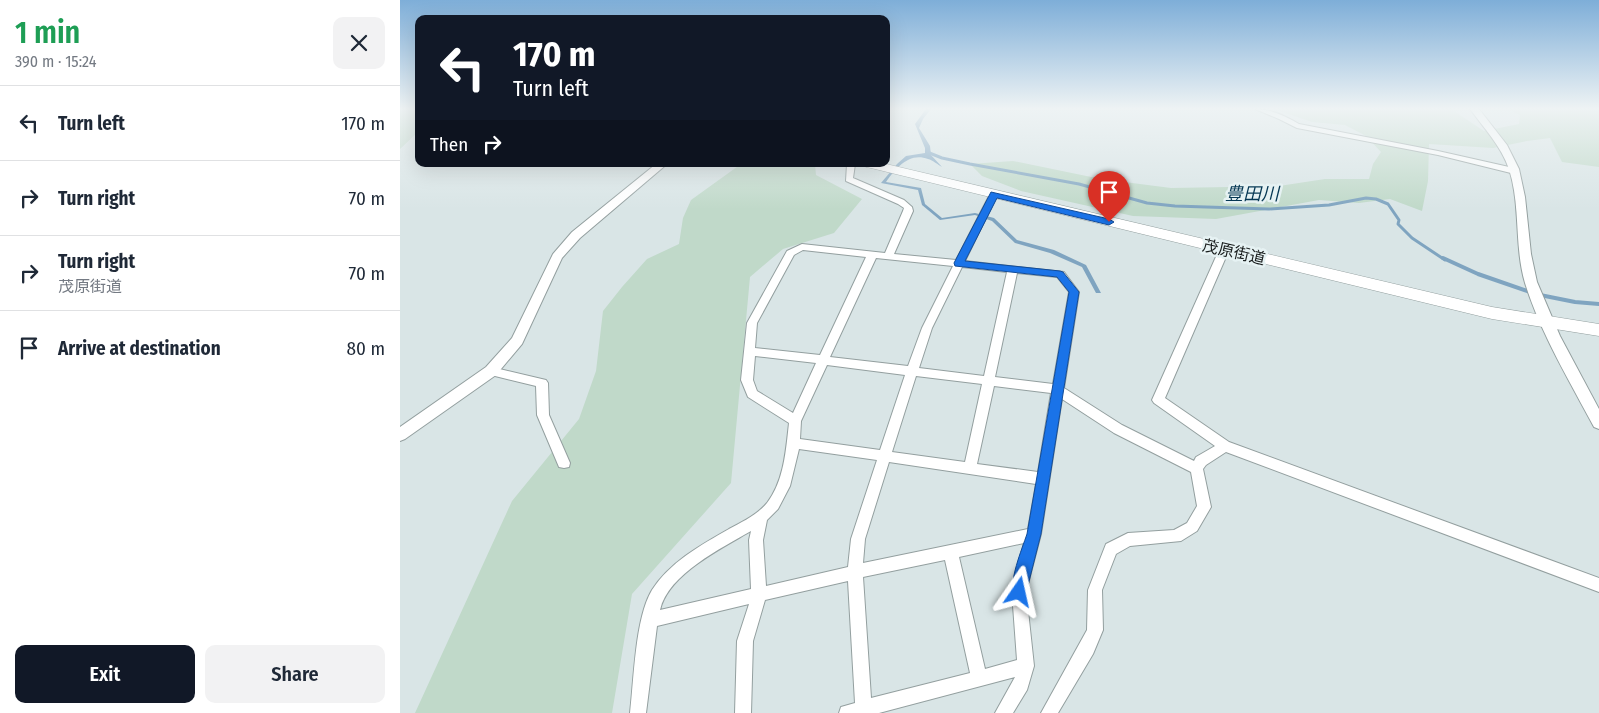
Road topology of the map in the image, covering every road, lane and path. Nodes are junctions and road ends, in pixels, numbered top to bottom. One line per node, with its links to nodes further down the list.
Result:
1 (1386, 142): 6 (street)
2 (1501, 142): 6 (street)
3 (658, 167): 17 (street)
4 (851, 167): 10 (street)
5 (883, 167): 7 (main road, 茂原街道)
6 (1515, 171): 13 (street)
7 (994, 194): 8 (main road, 茂原街道); 11 (street)
8 (1224, 250): 13 (main road, 茂原街道); 25 (street)
9 (872, 255): 10 (street); 15 (street); 16 (street)
10 (888, 256): 11 (street)
11 (959, 263): 12 (street); 18 (street)
12 (1013, 269): 19 (street); 20 (street)
13 (1547, 322): 14 (main road, 茂原街道); 22 (street)
14 (1599, 330)
15 (750, 351): 16 (street); 21 (street)
16 (825, 360): 18 (street); 21 (street)
17 (491, 371): 23 (street); 27 (street)
18 (912, 371): 19 (street); 26 (street)
19 (989, 379): 20 (street); 28 (street)
20 (1057, 389): 29 (street); 30 (street)
21 (795, 421): 24 (street)
22 (1599, 423)
23 (400, 435)
24 (793, 443): 26 (street); 31 (street)
25 (1226, 446): 29 (street); 35 (street)
26 (884, 456): 28 (street); 34 (street)
27 (564, 463)
28 (970, 468): 30 (street)
29 (1197, 469): 45 (street)
30 (1044, 479): 32 (street)
31 (760, 517): 36 (street); 37 (street)
32 (1034, 534): 33 (street); 38 (street)
33 (951, 553): 34 (street); 39 (street)
34 (856, 572): 36 (street); 40 (street)
35 (1599, 585)
36 (759, 596): 37 (street); 42 (street)
37 (650, 620): 41 (street)
38 (1026, 666): 39 (street); 44 (street)
39 (979, 678): 40 (street)
40 (864, 711): 43 (street)
41 (638, 713)
42 (742, 713)
43 (847, 713)
44 (1003, 713)
45 (1049, 713)

